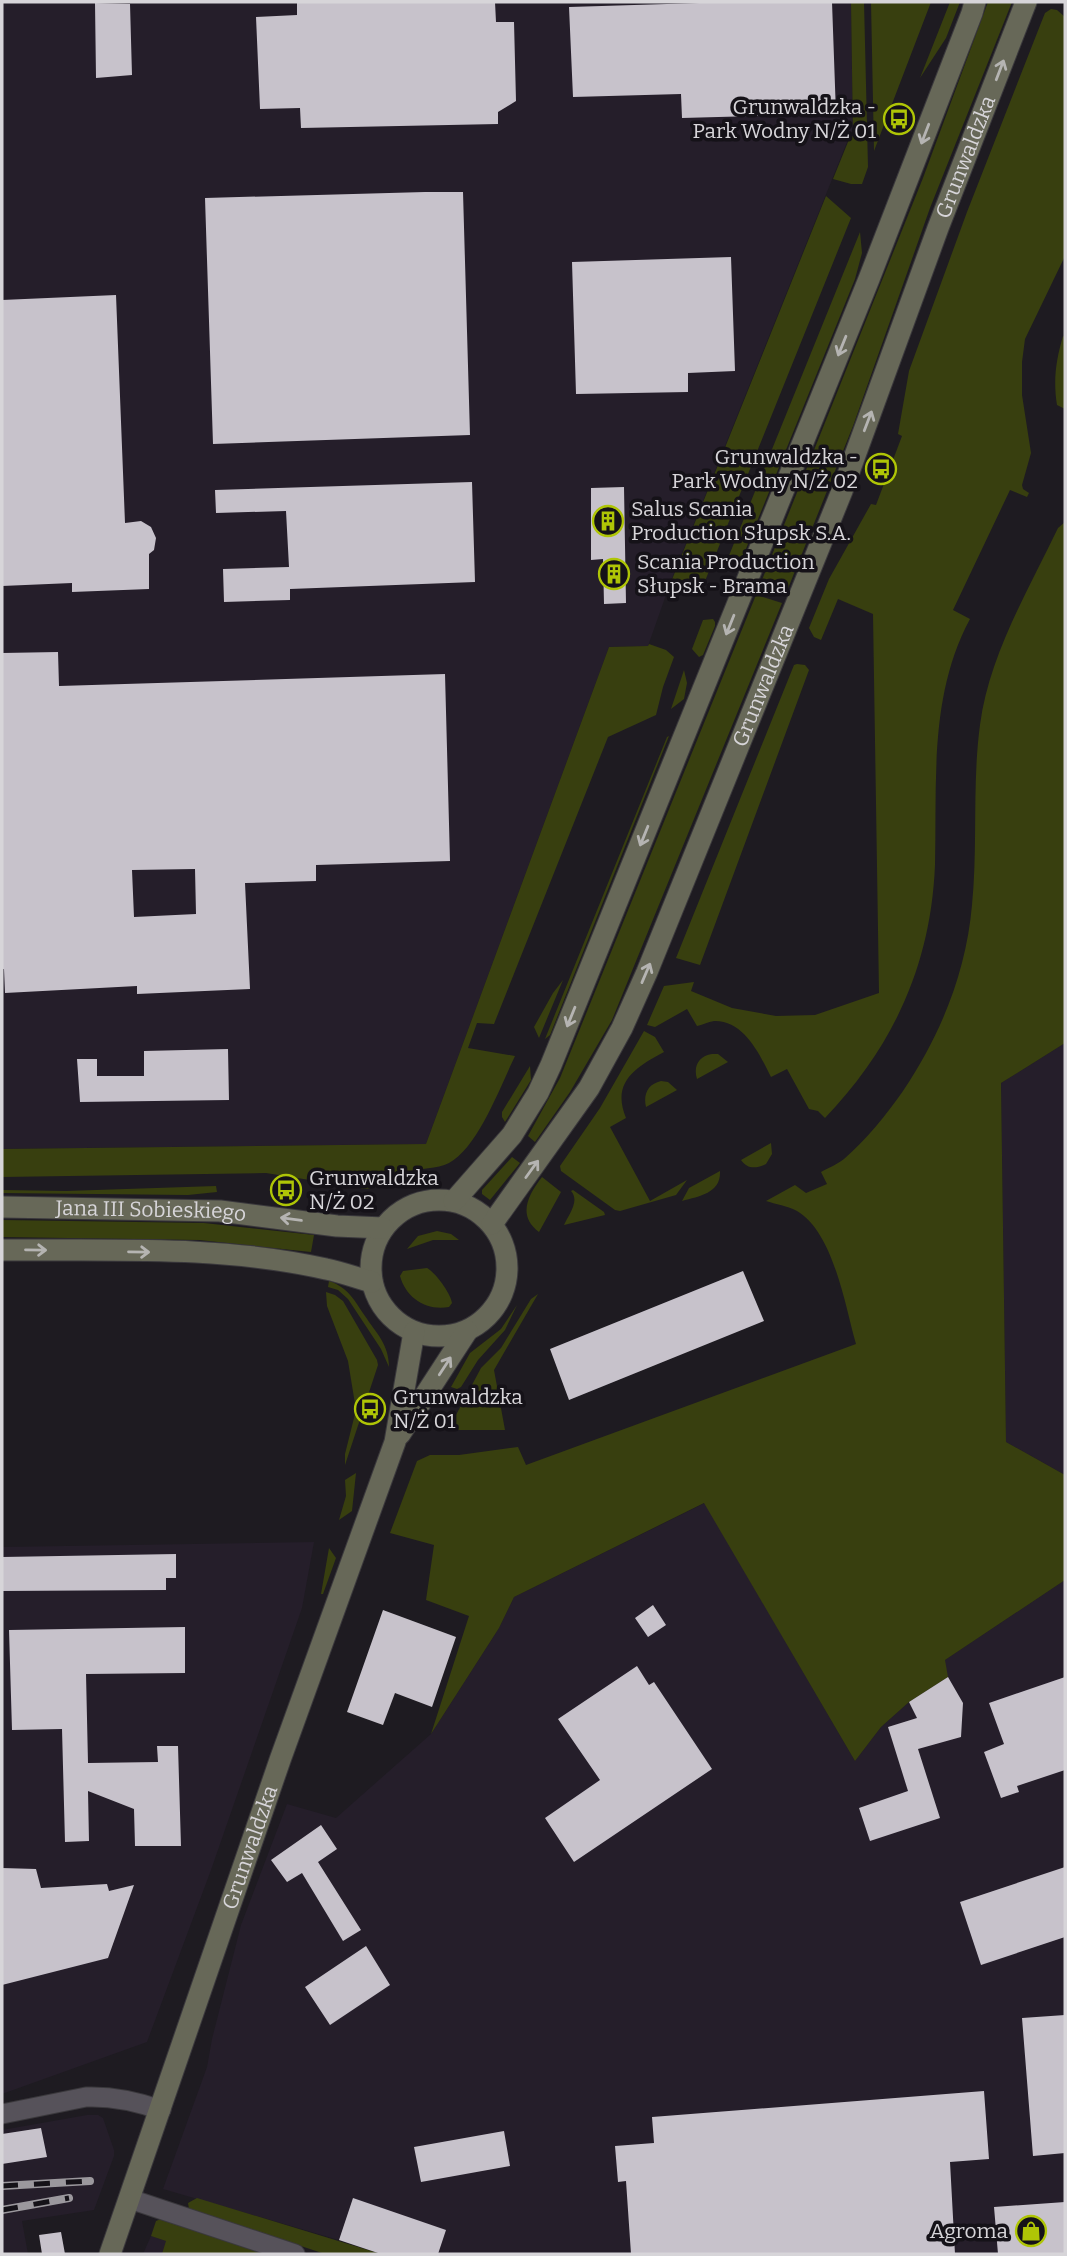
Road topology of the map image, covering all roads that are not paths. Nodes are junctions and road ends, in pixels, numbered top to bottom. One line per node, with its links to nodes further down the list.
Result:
1 (975, 2): 3 (street, one-way to 3)
2 (1026, 2): 5 (street, Grunwaldzka, one-way to 2)
3 (454, 1201): 5 (street); 6 (street)
4 (2, 1207): 6 (street, Jana III Sobieskiego, one-way to 4)
5 (492, 1224): 9 (street)
6 (383, 1228): 8 (street)
7 (2, 1250): 8 (street, Jana III Sobieskiego, one-way to 8)
8 (372, 1282): 10 (street)
9 (467, 1331): 10 (street); 11 (street, Grunwaldzka, one-way to 9)
10 (414, 1332): 11 (street, Grunwaldzka)
11 (396, 1442): 12 (street, Grunwaldzka)
12 (161, 2110): 13 (street); 14 (street, Grunwaldzka)
13 (2, 2114)
14 (130, 2199): 15 (street, Grunwaldzka); 16 (street)
15 (110, 2254)
16 (295, 2254)

